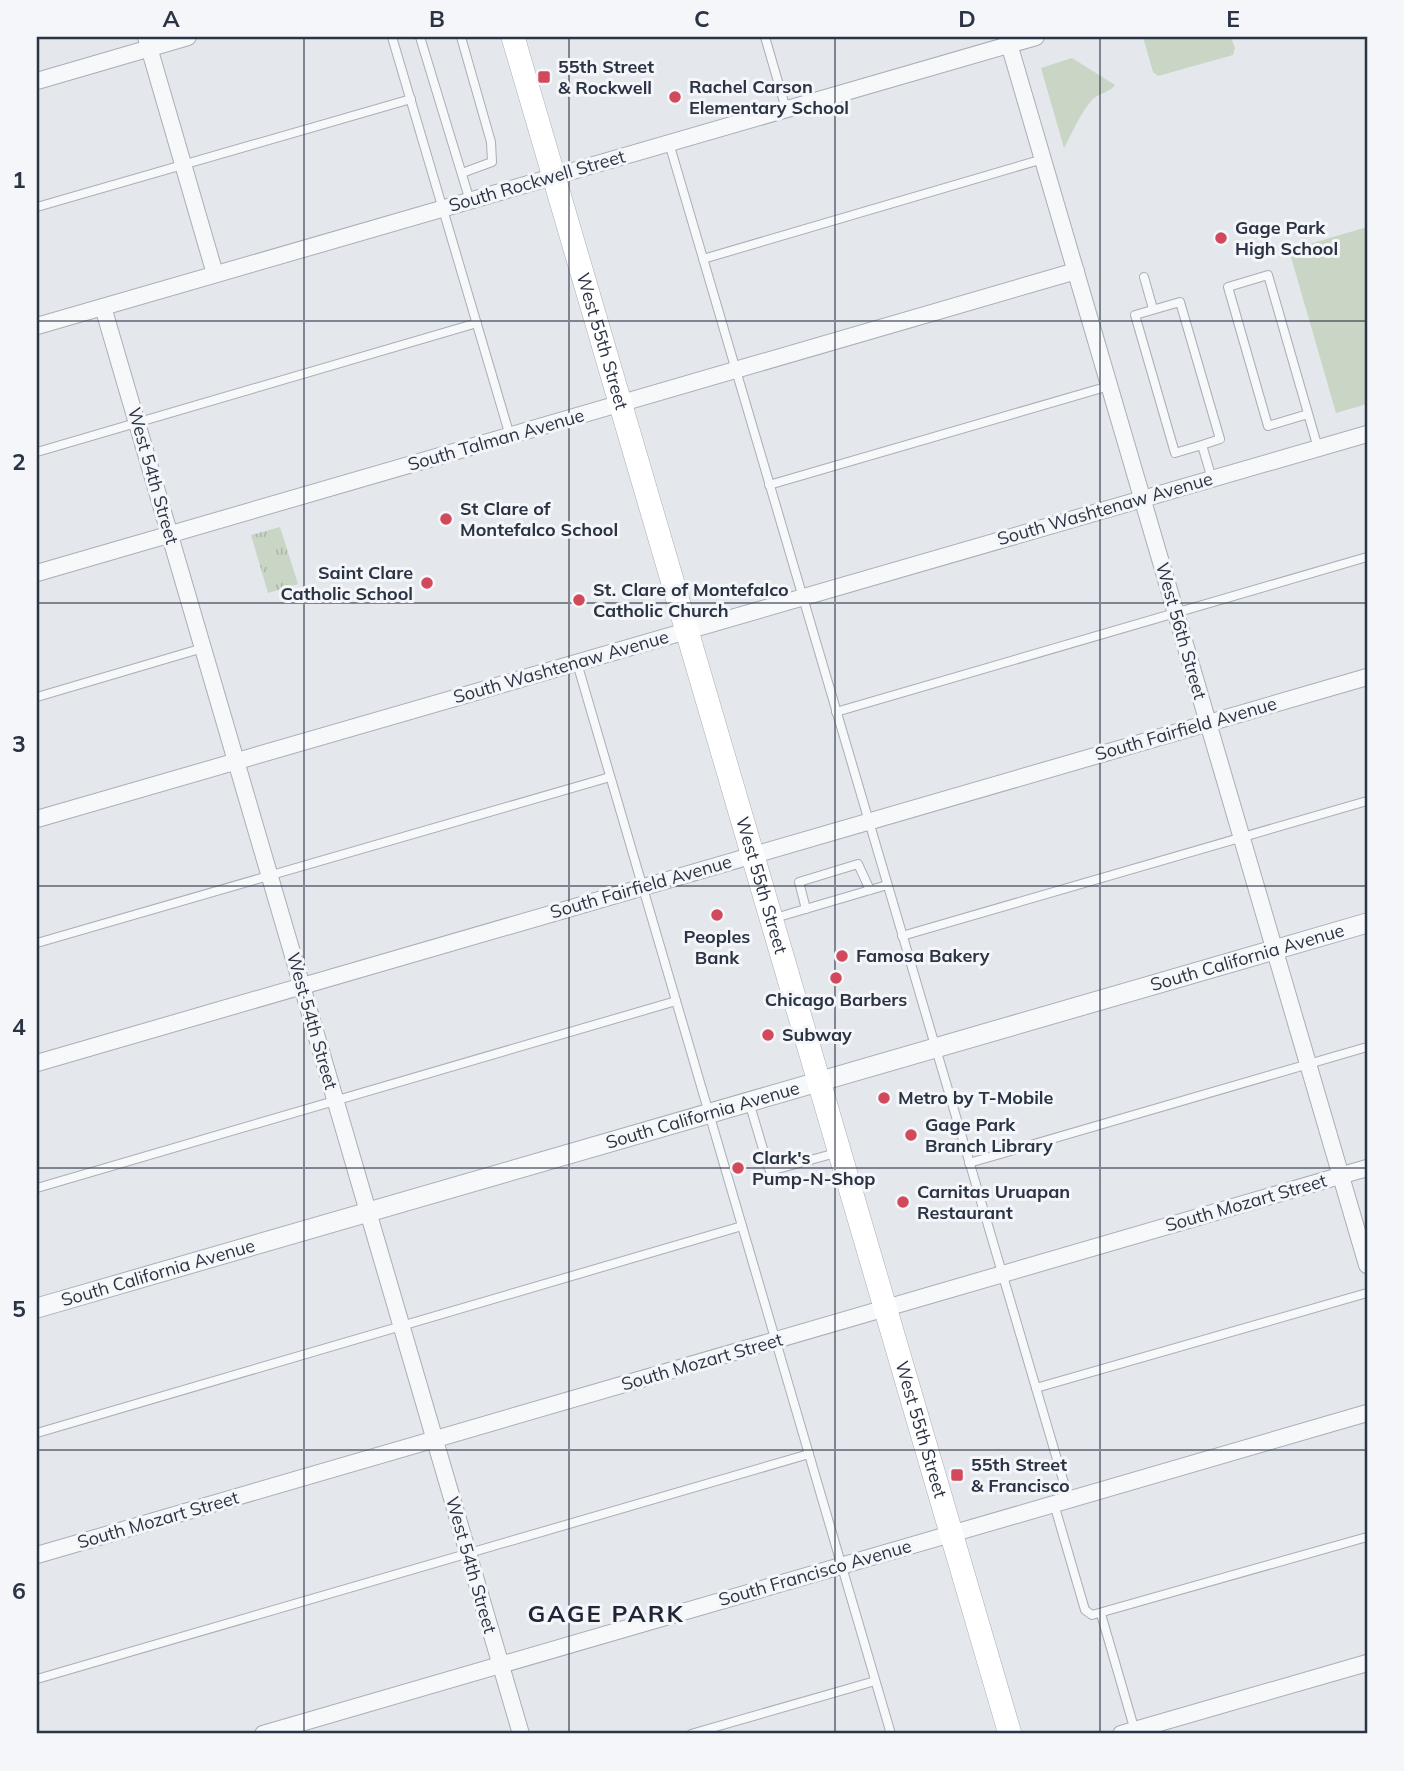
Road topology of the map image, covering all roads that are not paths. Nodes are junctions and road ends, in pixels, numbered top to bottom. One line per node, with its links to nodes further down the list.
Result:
1 (188, 37): 9 (street)
2 (392, 37): 11 (lane)
3 (420, 37): 16 (lane)
4 (461, 37): 16 (lane)
5 (513, 37): 17 (main road, West 55th Street)
6 (765, 37): 12 (lane)
7 (1037, 37): 8 (street, South Rockwell Street)
8 (1008, 41): 12 (street, South Rockwell Street); 14 (street, West 56th Street)
9 (148, 42): 10 (street); 15 (street)
10 (37, 81)
11 (411, 99): 15 (lane); 20 (lane)
12 (786, 109): 13 (street, South Rockwell Street)
13 (669, 143): 17 (street, South Rockwell Street); 21 (lane)
14 (1043, 159): 21 (lane); 22 (street, West 56th Street)
15 (183, 165): 19 (lane); 23 (street)
16 (462, 173): 18 (lane)
17 (554, 176): 18 (street, South Rockwell Street); 31 (main road, West 55th Street)
18 (470, 201): 20 (street, South Rockwell Street)
19 (37, 207)
20 (443, 208): 23 (street, South Rockwell Street); 27 (lane)
21 (702, 259): 29 (lane)
22 (1076, 271): 29 (street, South Talman Avenue); 30 (street, West 56th Street)
23 (215, 274): 25 (street, South Rockwell Street)
24 (1144, 277): 26 (lane)
25 (103, 307): 28 (street, South Rockwell Street); 33 (street, West 54th Street)
26 (1153, 309): 36 (lane); 36 (lane)
27 (477, 323): 33 (lane); 35 (lane)
28 (37, 326)
29 (736, 370): 31 (street, South Talman Avenue); 40 (lane)
30 (1109, 386): 40 (lane); 41 (street, West 56th Street)
31 (620, 404): 35 (street, South Talman Avenue); 47 (main road, West 55th Street)
32 (1308, 414): 32 (lane); 37 (lane)
33 (137, 423): 38 (lane); 42 (street, West 54th Street)
34 (1367, 434): 37 (street, South Washtenaw Avenue)
35 (510, 436): 42 (street, South Talman Avenue)
36 (1202, 445): 39 (lane)
37 (1318, 448): 39 (street, South Washtenaw Avenue)
38 (37, 452)
39 (1212, 479): 41 (street, South Washtenaw Avenue)
40 (769, 485): 45 (lane)
41 (1142, 499): 45 (street, South Washtenaw Avenue); 46 (street, West 56th Street)
42 (170, 535): 44 (street, South Talman Avenue); 48 (street, West 54th Street)
43 (1367, 557): 46 (lane)
44 (37, 573)
45 (803, 597): 47 (street, South Washtenaw Avenue); 52 (lane)
46 (1176, 613): 52 (lane); 53 (street, West 56th Street)
47 (687, 631): 49 (street, South Washtenaw Avenue); 60 (main road, West 55th Street)
48 (203, 648): 51 (lane); 54 (street, West 54th Street)
49 (576, 663): 54 (street, South Washtenaw Avenue); 55 (lane)
50 (1367, 677): 53 (street, South Fairfield Avenue)
51 (37, 697)
52 (836, 712): 58 (lane)
53 (1208, 723): 58 (street, South Fairfield Avenue); 59 (street, West 56th Street)
54 (236, 761): 57 (street, South Washtenaw Avenue); 61 (street, West 54th Street)
55 (610, 777): 61 (lane); 63 (lane)
56 (1367, 801): 59 (lane)
57 (37, 819)
58 (869, 821): 60 (street, South Fairfield Avenue); 62 (lane)
59 (1241, 837): 68 (lane); 70 (street, West 56th Street)
60 (753, 855): 63 (street, South Fairfield Avenue); 66 (main road, West 55th Street)
61 (269, 875): 69 (lane); 71 (street, West 54th Street)
62 (887, 885): 64 (lane); 68 (lane)
63 (642, 887): 71 (street, South Fairfield Avenue); 72 (lane)
64 (870, 890): 65 (lane); 65 (lane)
65 (806, 909): 66 (lane)
66 (772, 919): 77 (main road, West 55th Street)
67 (1367, 923): 70 (street, South California Avenue)
68 (902, 936): 74 (lane)
69 (37, 943)
70 (1274, 950): 74 (street, South California Avenue); 76 (street, West 56th Street)
71 (301, 986): 75 (street, South Fairfield Avenue); 78 (street, West 54th Street)
72 (676, 1001): 78 (lane); 80 (lane)
73 (1367, 1047): 76 (lane)
74 (935, 1048): 77 (street, South California Avenue); 83 (lane)
75 (37, 1063)
76 (1308, 1064): 83 (lane); 86 (street, West 56th Street)
77 (819, 1082): 79 (street, South California Avenue); 82 (main road, West 55th Street)
78 (335, 1101): 87 (lane); 88 (street, West 54th Street)
79 (749, 1102): 80 (street, South California Avenue); 81 (lane)
80 (708, 1113): 88 (street, South California Avenue); 89 (lane)
81 (763, 1149)
82 (839, 1152): 84 (lane); 94 (main road, West 55th Street)
83 (969, 1163): 91 (lane)
84 (768, 1166)
85 (1367, 1168): 86 (street, South Mozart Street)
86 (1341, 1176): 90 (street, West 56th Street); 91 (street, South Mozart Street)
87 (37, 1188)
88 (368, 1212): 93 (street, South California Avenue); 95 (street, West 54th Street)
89 (742, 1226): 95 (lane); 96 (lane)
90 (1367, 1265)
91 (1002, 1275): 94 (street, South Mozart Street); 97 (lane)
92 (1367, 1293): 97 (lane)
93 (37, 1308)
94 (885, 1308): 96 (street, South Mozart Street); 103 (main road, West 55th Street)
95 (401, 1326): 99 (lane); 100 (street, West 54th Street)
96 (775, 1340): 100 (street, South Mozart Street); 101 (lane)
97 (1036, 1388): 102 (lane)
98 (1367, 1413): 102 (street, South Francisco Avenue)
99 (37, 1433)
100 (434, 1439): 105 (street, West 54th Street); 106 (street, South Mozart Street)
101 (809, 1454): 105 (lane); 107 (lane)
102 (1062, 1502): 103 (street, South Francisco Avenue); 108 (lane)
103 (951, 1534): 107 (street, South Francisco Avenue); 118 (main road, West 55th Street)
104 (1367, 1537): 108 (lane)
105 (468, 1553): 110 (street, West 54th Street); 111 (lane)
106 (37, 1555)
107 (842, 1566): 110 (street, South Francisco Avenue); 112 (lane)
108 (1101, 1614): 113 (lane)
109 (1367, 1663): 113 (street)
110 (501, 1665): 114 (street, South Francisco Avenue); 115 (street, West 54th Street)
111 (37, 1679)
112 (875, 1681): 116 (lane); 117 (lane)
113 (1130, 1733)
114 (263, 1734)
115 (521, 1734)
116 (691, 1734)
117 (891, 1734)
118 (1010, 1734)

